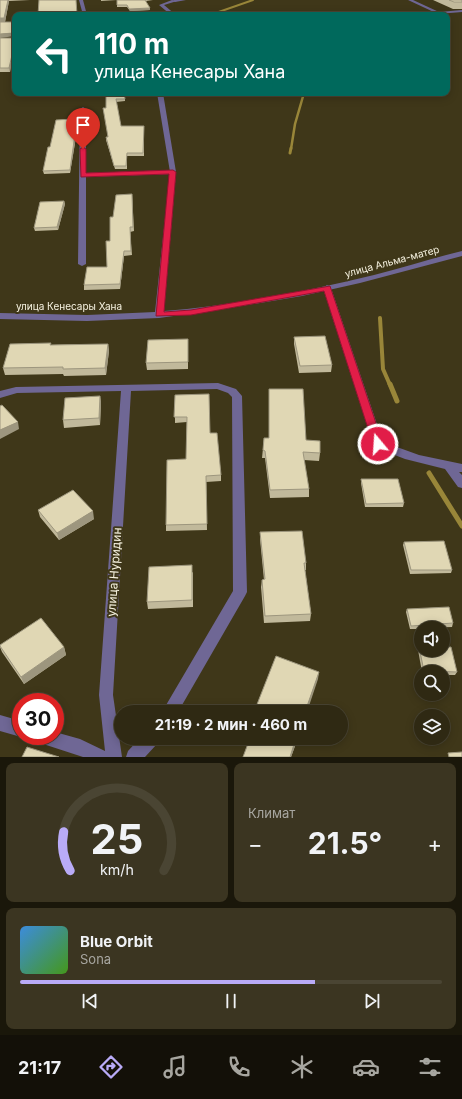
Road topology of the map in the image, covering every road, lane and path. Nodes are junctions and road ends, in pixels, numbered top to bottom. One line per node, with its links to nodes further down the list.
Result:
1 (81, 0): 6 (street)
2 (184, 0): 4 (street)
3 (410, 0): 8 (street)
4 (174, 1): 7 (street)
5 (462, 11): 9 (street)
6 (84, 12)
7 (170, 12)
8 (436, 12)
9 (450, 12)
10 (160, 96): 12 (street)
11 (83, 109): 13 (street)
12 (173, 172): 13 (street); 17 (street)
13 (83, 175): 15 (street)
14 (462, 253): 16 (street, улица Альма-матер)
15 (82, 264)
16 (327, 288): 17 (street, улица Кенесары Хана); 21 (street)
17 (159, 315): 18 (street, улица Кенесары Хана)
18 (0, 316)
19 (126, 387): 20 (street); 24 (street); 30 (street, улица Нуридин)
20 (0, 394)
21 (449, 466): 22 (street); 23 (street)
22 (462, 468)
23 (462, 484)
24 (174, 705)
25 (0, 723): 26 (street)
26 (12, 727)
27 (64, 742): 29 (street)
28 (145, 745): 31 (street)
29 (100, 757)
30 (114, 757)
31 (134, 757)

